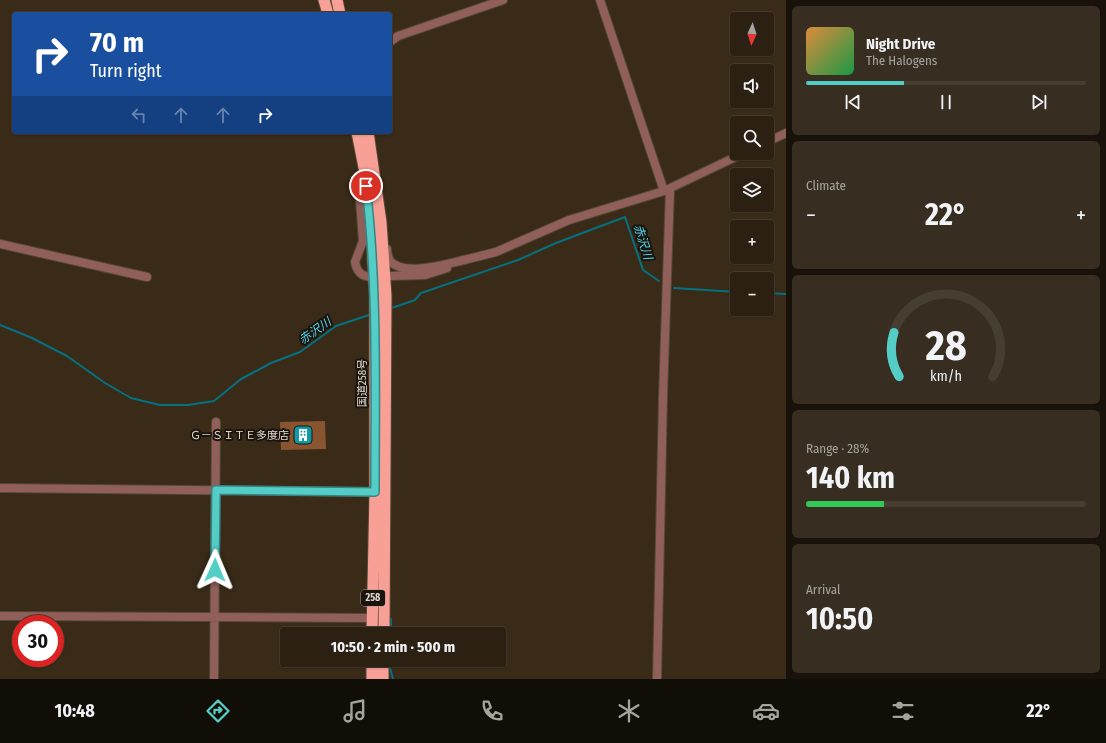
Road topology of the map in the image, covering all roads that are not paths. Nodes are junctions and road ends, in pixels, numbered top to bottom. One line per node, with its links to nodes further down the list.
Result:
1 (324, 0): 5 (highway)
2 (337, 0): 6 (highway)
3 (503, 0): 7 (street)
4 (600, 0): 14 (street)
5 (327, 12)
6 (340, 12)
7 (392, 40)
8 (786, 133): 11 (street)
9 (357, 134): 13 (highway, 国道258号 / 258)
10 (368, 134): 15 (highway, 国道258号 / 258)
11 (774, 139)
12 (730, 160): 14 (street)
13 (365, 173): 18 (street); 21 (highway, 国道258号 / 258)
14 (667, 190): 17 (street); 36 (street)
15 (381, 222): 17 (street); 21 (highway, 国道258号 / 258)
16 (0, 244): 20 (street)
17 (464, 260): 19 (street)
18 (371, 276)
19 (389, 276)
20 (147, 277)
21 (380, 296): 25 (highway, 国道258号 / 258); 25 (highway, 国道258号 / 258)
22 (216, 422): 24 (street)
23 (0, 488): 24 (street)
24 (216, 490): 25 (street); 27 (street)
25 (380, 492): 28 (highway, 国道258号 / 258); 30 (highway, 国道258号 / 258)
26 (0, 616): 27 (street)
27 (215, 618): 28 (street); 33 (street)
28 (373, 618): 29 (highway, 国道258号 / 258)
29 (372, 627)
30 (384, 627)
31 (372, 667): 34 (highway)
32 (383, 667): 35 (highway)
33 (214, 679)
34 (372, 679)
35 (383, 679)
36 (658, 679)

